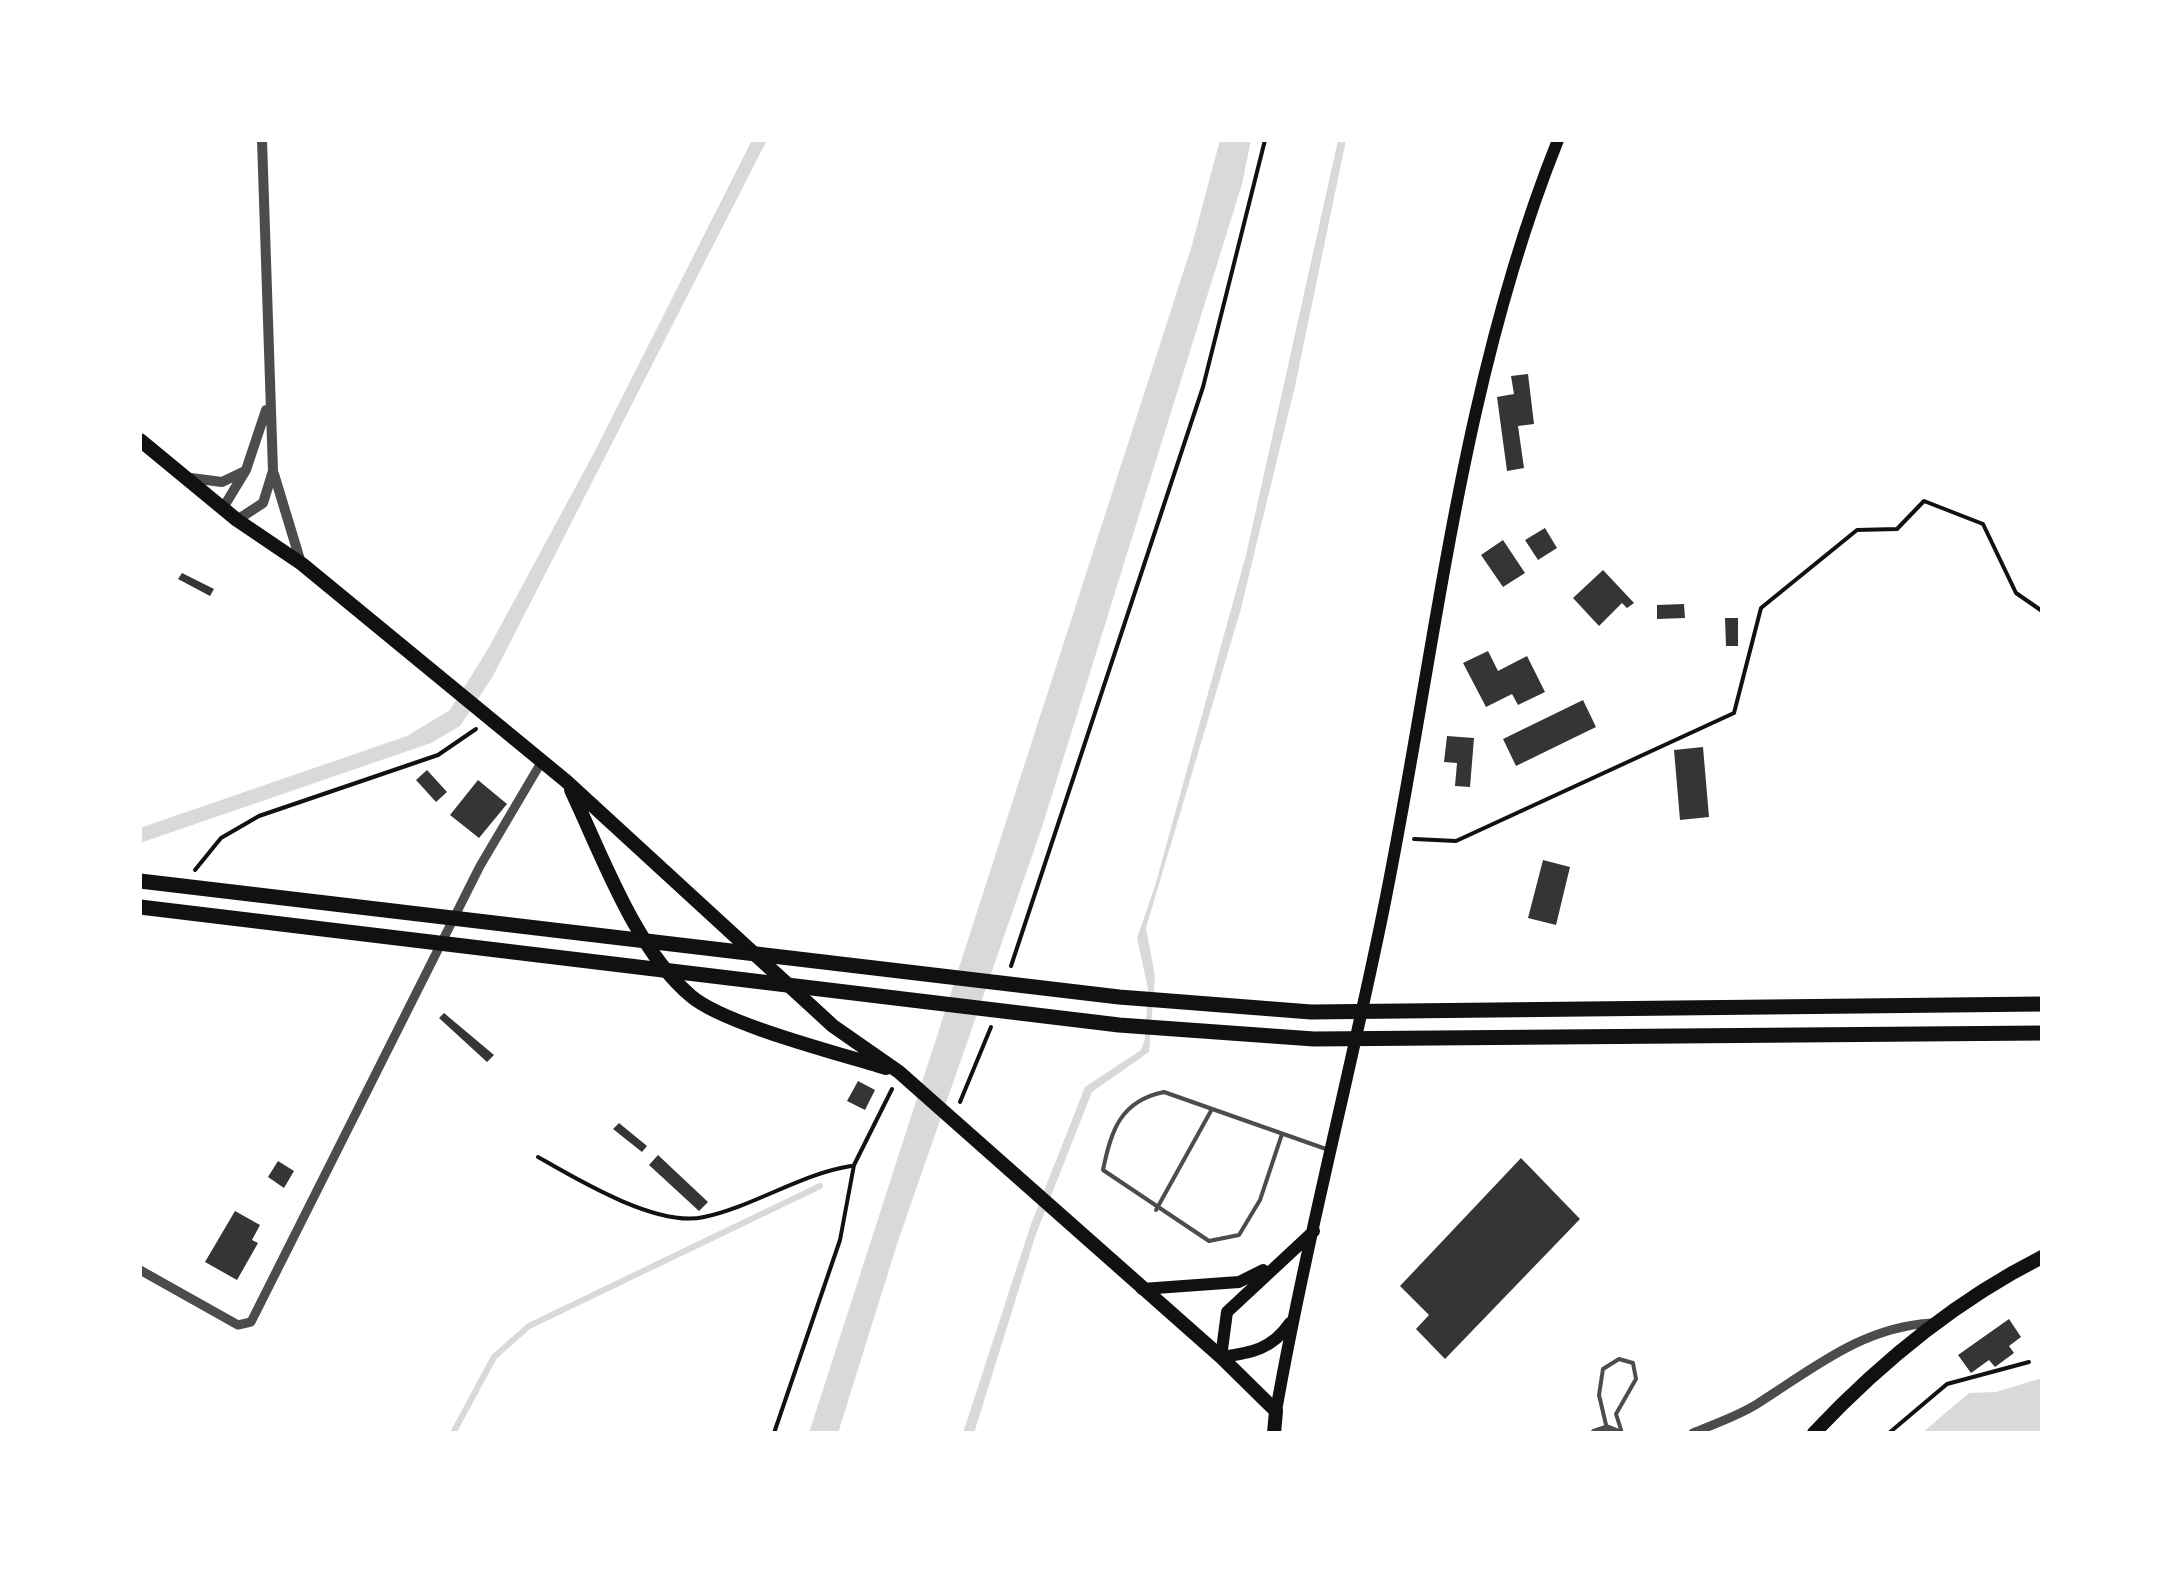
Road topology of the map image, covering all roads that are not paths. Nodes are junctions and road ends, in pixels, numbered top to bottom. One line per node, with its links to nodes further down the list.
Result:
1 (262, 140): 3 (street)
2 (1558, 140): 20 (main road)
3 (268, 404): 5 (street); 6 (street)
4 (140, 440): 7 (main road)
5 (246, 470): 7 (street); 8 (street)
6 (273, 471): 9 (street); 10 (street)
7 (191, 478): 8 (main road)
8 (223, 508): 9 (main road)
9 (237, 520): 10 (main road)
10 (302, 564): 11 (main road)
11 (542, 761): 12 (main road); 25 (street)
12 (566, 780): 17 (main road); 17 (main road)
13 (140, 881): 15 (highway)
14 (140, 907): 16 (highway)
15 (2042, 1004)
16 (2042, 1033)
17 (898, 1072): 26 (main road)
18 (1212, 1109): 19 (lane); 21 (lane); 21 (lane)
19 (1282, 1134): 20 (lane); 21 (lane)
20 (1331, 1151): 22 (main road)
21 (1156, 1210)
22 (1316, 1230): 24 (main road); 27 (main road)
23 (2042, 1257): 28 (main road)
24 (1274, 1264): 26 (main road); 29 (main road)
25 (140, 1270)
26 (1140, 1289): 29 (main road)
27 (1292, 1320): 29 (main road); 30 (main road)
28 (1934, 1323): 34 (street); 35 (main road)
29 (1221, 1356): 30 (main road)
30 (1276, 1411): 32 (main road)
31 (1615, 1432): 31 (lane); 33 (street)
32 (1274, 1433)
33 (1595, 1433)
34 (1693, 1433)
35 (1814, 1433)

